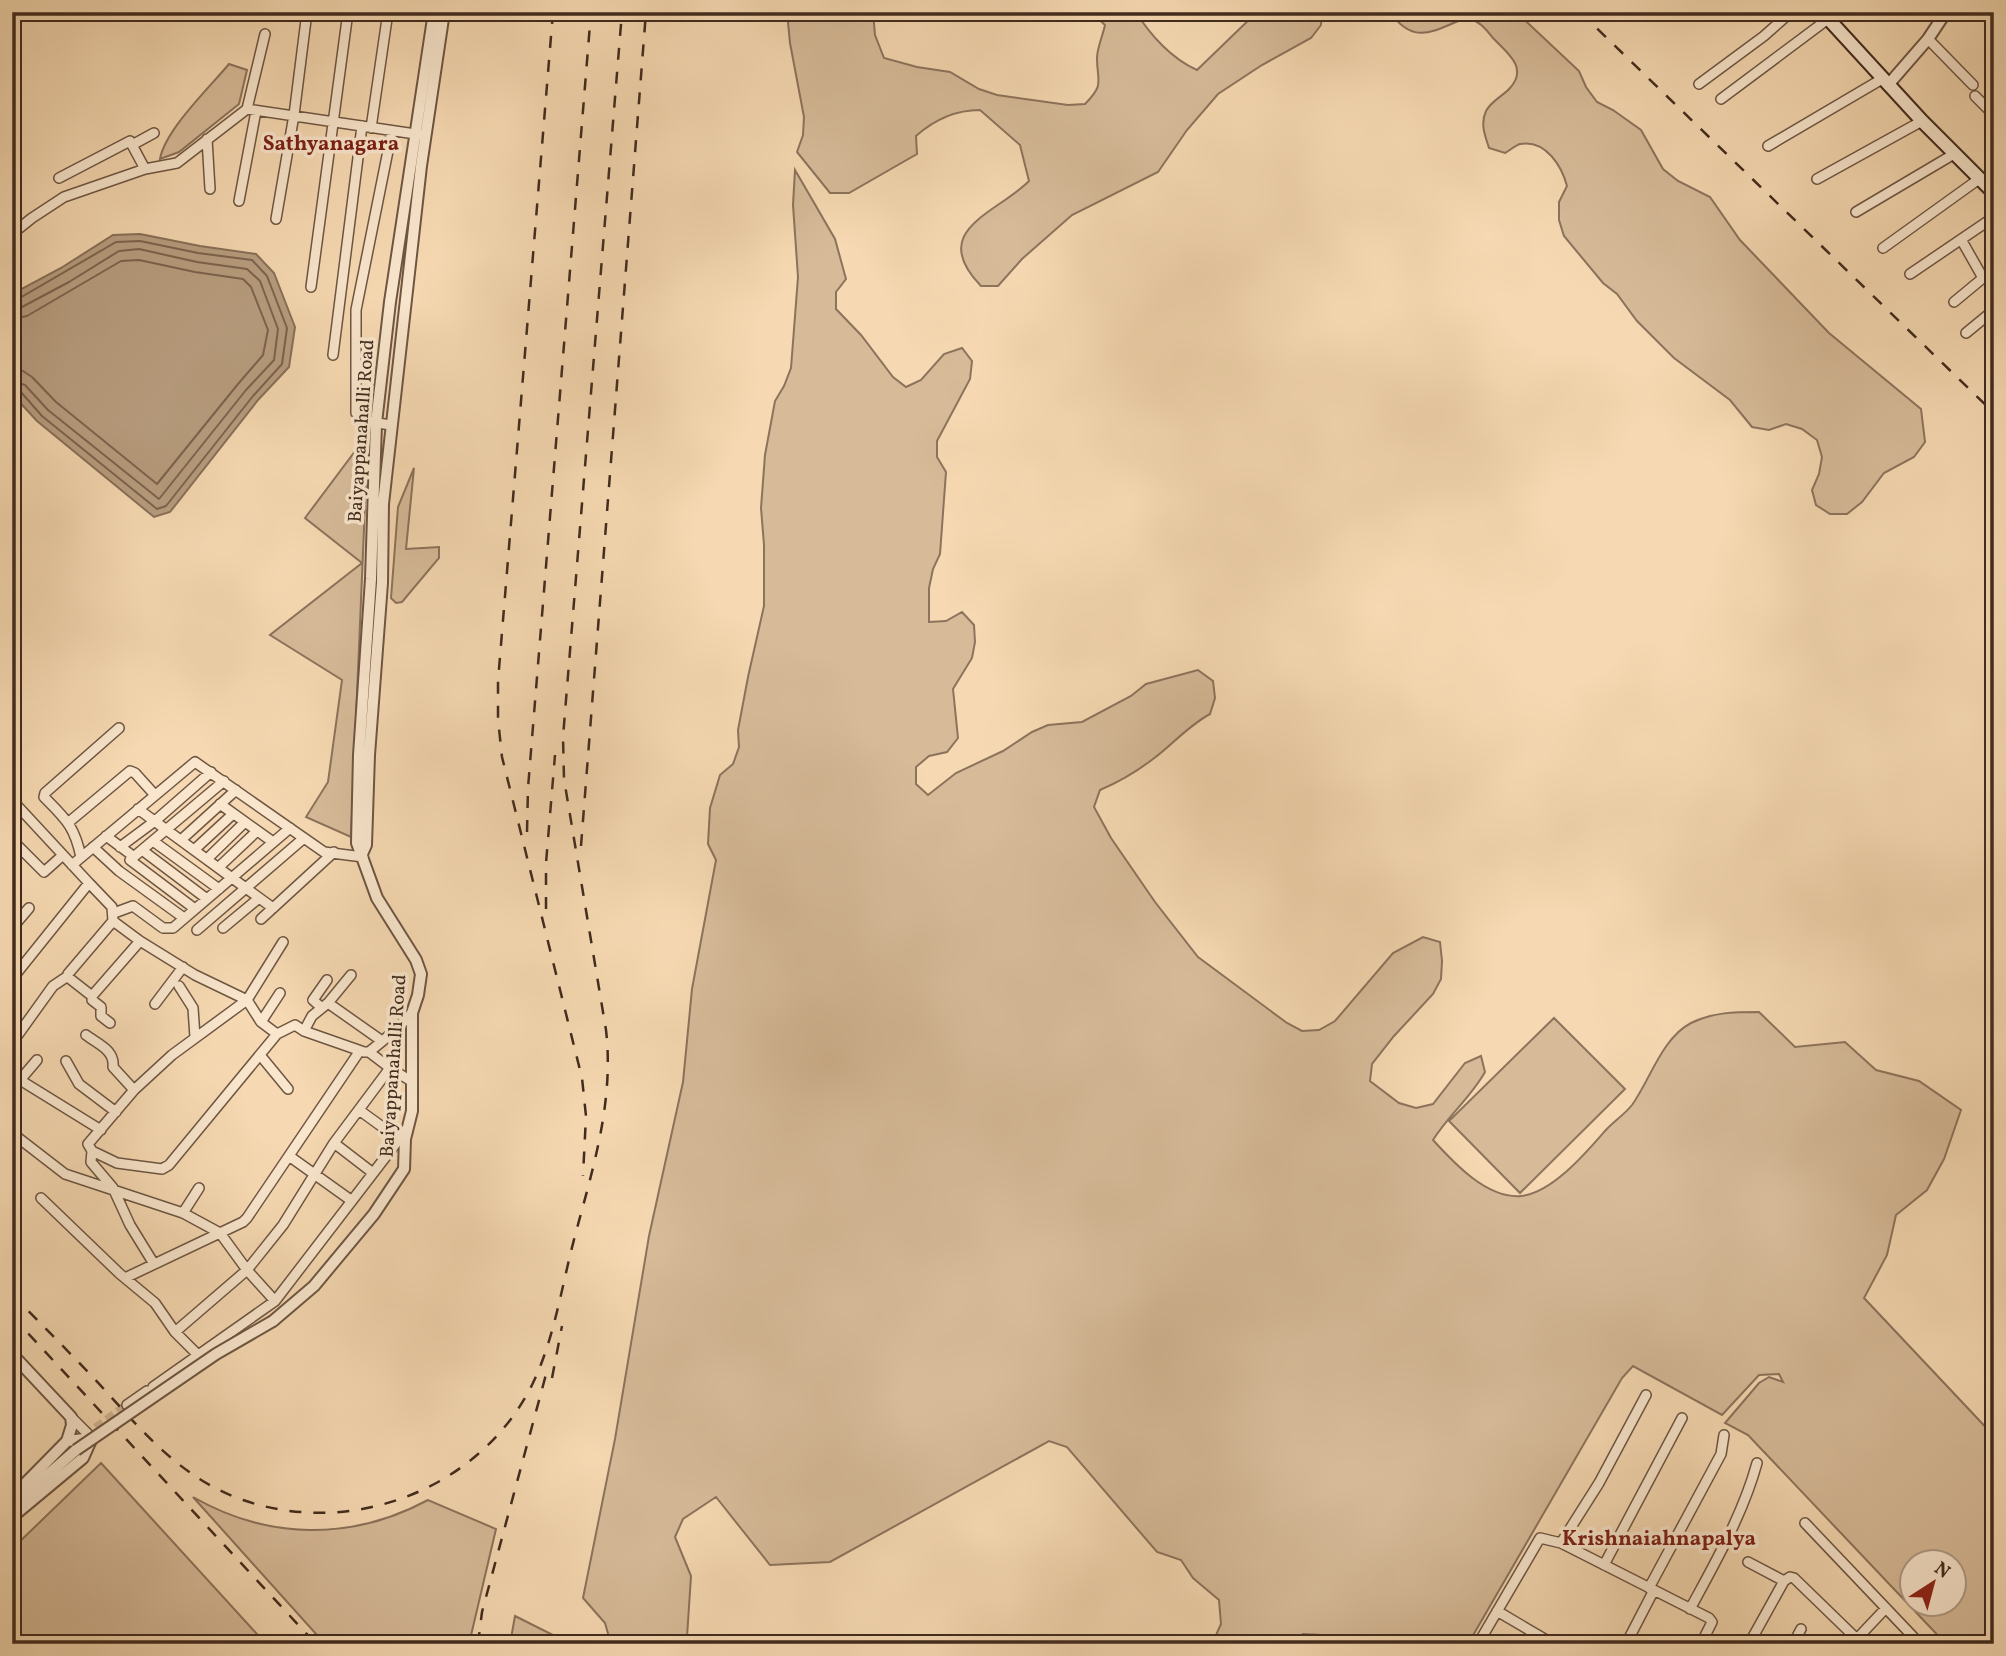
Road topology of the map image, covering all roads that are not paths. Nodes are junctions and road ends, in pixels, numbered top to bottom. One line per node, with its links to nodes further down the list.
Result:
1 (307, 12): 15 (street)
2 (348, 12): 17 (street)
3 (388, 12): 19 (street)
4 (434, 12): 22 (street, Baiyappanahalli Road)
5 (444, 12): 22 (street, Baiyappanahalli Road)
6 (1791, 12): 12 (street)
7 (1946, 12): 10 (street)
8 (1825, 16): 11 (main road); 13 (street)
9 (265, 34): 14 (street)
10 (1928, 38): 11 (street); 16 (street)
11 (1885, 82): 18 (main road); 25 (street)
12 (1699, 84)
13 (1721, 99)
14 (252, 110): 15 (street); 23 (street); 33 (street)
15 (294, 115): 17 (street); 36 (street)
16 (1994, 115)
17 (332, 121): 19 (street); 41 (street)
18 (1922, 121): 26 (main road); 29 (street)
19 (366, 127): 20 (street); 45 (street)
20 (392, 131): 22 (street); 46 (street)
21 (154, 133): 24 (street)
22 (422, 135): 46 (street, Baiyappanahalli Road); 47 (street, Baiyappanahalli Road)
23 (207, 139): 27 (street); 31 (street)
24 (132, 145): 27 (street); 28 (street)
25 (1768, 146)
26 (1954, 154): 30 (main road); 34 (street)
27 (145, 169): 37 (street)
28 (59, 178)
29 (1817, 179)
30 (1979, 180): 32 (main road); 39 (street)
31 (210, 189)
32 (1994, 193)
33 (239, 201)
34 (1856, 212)
35 (1994, 217): 38 (street)
36 (276, 219)
37 (12, 234)
38 (1962, 241): 40 (street); 42 (street)
39 (1883, 248)
40 (1910, 274)
41 (311, 287)
42 (1954, 302)
43 (1994, 310): 44 (street)
44 (1966, 333)
45 (333, 355)
46 (376, 423): 47 (street); 48 (street, Baiyappanahalli Road)
47 (391, 425): 48 (street, Baiyappanahalli Road)
48 (369, 667): 76 (street, Baiyappanahalli Road)
49 (119, 728): 59 (street)
50 (211, 772): 51 (street); 53 (street); 58 (street)
51 (224, 781): 52 (street); 62 (street)
52 (236, 790): 55 (street); 61 (street)
53 (154, 794): 56 (street); 59 (street)
54 (12, 800): 75 (street)
55 (220, 804): 57 (street); 67 (street)
56 (138, 809): 58 (street); 64 (street)
57 (233, 814): 60 (street); 73 (street)
58 (155, 821): 62 (street); 71 (street)
59 (69, 822): 78 (street)
60 (245, 822): 63 (street); 79 (street)
61 (290, 828): 65 (street); 69 (street)
62 (167, 830): 67 (street); 68 (street)
63 (257, 831): 69 (street); 81 (street)
64 (106, 836): 70 (street); 71 (street)
65 (304, 838): 74 (street); 84 (street)
66 (12, 840): 75 (street)
67 (181, 840): 73 (street)
68 (153, 841): 72 (street); 85 (street)
69 (273, 842): 82 (street)
70 (93, 847): 78 (street); 92 (street)
71 (120, 847): 77 (street)
72 (142, 850): 77 (street); 87 (street)
73 (194, 850): 79 (street)
74 (334, 852): 76 (street); 89 (street)
75 (63, 855): 80 (street)
76 (363, 855): 110 (street, Baiyappanahalli Road)
77 (133, 856): 90 (street)
78 (81, 857): 80 (street)
79 (207, 859): 81 (street)
80 (72, 865): 83 (street)
81 (219, 867): 82 (street)
82 (232, 877): 84 (street); 85 (street)
83 (89, 883): 91 (street); 102 (street)
84 (246, 888): 86 (street); 96 (street)
85 (219, 889): 87 (street)
86 (259, 898): 89 (street); 95 (street)
87 (207, 899): 90 (street)
88 (29, 908): 94 (street)
89 (273, 908): 93 (street)
90 (195, 909): 92 (street)
91 (113, 917): 92 (street); 97 (street); 101 (street)
92 (184, 918)
93 (261, 919)
94 (12, 928)
95 (222, 928)
96 (197, 930)
97 (140, 941): 99 (street); 106 (street)
98 (283, 942): 107 (street)
99 (183, 967): 107 (street); 108 (street)
100 (351, 975): 109 (street)
101 (68, 976): 106 (street); 118 (street)
102 (12, 979)
103 (327, 980): 109 (street)
104 (179, 986): 116 (street)
105 (280, 993): 111 (street)
106 (92, 996): 112 (street)
107 (247, 1000): 111 (street); 116 (street)
108 (155, 1004)
109 (325, 1006): 113 (street); 117 (street)
110 (412, 1013): 117 (street); 125 (street, Baiyappanahalli Road)
111 (261, 1022): 114 (street)
112 (110, 1023)
113 (304, 1031): 114 (street); 119 (street)
114 (276, 1034): 120 (street)
115 (86, 1035): 127 (street)
116 (195, 1037): 127 (street)
117 (382, 1041): 119 (street)
118 (12, 1043)
119 (364, 1052): 123 (street); 136 (street)
120 (260, 1055): 126 (street); 135 (street)
121 (37, 1060): 124 (street)
122 (66, 1061): 129 (street)
123 (390, 1068): 125 (street); 128 (street)
124 (16, 1077): 131 (street)
125 (411, 1081): 130 (street, Baiyappanahalli Road)
126 (288, 1089)
127 (134, 1090): 129 (street)
128 (359, 1110): 133 (street); 134 (street)
129 (116, 1112): 131 (street)
130 (408, 1128): 133 (street); 161 (street, Baiyappanahalli Road, bridge)
131 (101, 1130): 135 (street)
132 (12, 1133): 139 (street)
133 (399, 1139): 137 (street)
134 (334, 1143): 137 (street); 138 (street)
135 (92, 1151): 139 (street)
136 (289, 1156): 138 (street); 144 (street)
137 (373, 1172): 142 (street)
138 (314, 1174): 142 (street); 146 (street)
139 (113, 1188): 143 (street); 145 (street)
140 (200, 1188): 143 (street)
141 (41, 1198): 147 (street)
142 (352, 1201): 148 (street)
143 (183, 1213): 144 (street)
144 (220, 1233): 145 (street); 146 (street)
145 (155, 1264): 147 (street)
146 (247, 1270): 148 (street); 149 (street)
147 (125, 1278): 149 (street)
148 (275, 1301): 151 (street)
149 (175, 1332): 151 (street)
150 (12, 1354): 154 (street)
151 (199, 1356): 153 (street)
152 (1646, 1395): 164 (street)
153 (127, 1405)
154 (71, 1417): 157 (street); 158 (street)
155 (1682, 1418): 166 (street)
156 (1724, 1435): 168 (street)
157 (86, 1438): 158 (street); 162 (street)
158 (67, 1441): 160 (street)
159 (1757, 1463): 170 (street)
160 (12, 1497)
161 (12, 1506)
162 (12, 1517)
163 (1805, 1523): 169 (street)
164 (1561, 1543): 166 (street); 171 (street)
165 (1748, 1562): 167 (street)
166 (1604, 1565): 168 (street)
167 (1784, 1581): 173 (street); 178 (street)
168 (1652, 1589): 170 (street); 176 (street)
169 (1886, 1608): 173 (street); 180 (street)
170 (1690, 1609): 177 (street)
171 (1497, 1611): 174 (street); 175 (street)
172 (1801, 1629): 179 (street)
173 (1857, 1642)
174 (1478, 1644)
175 (1553, 1644)
176 (1626, 1644)
177 (1701, 1644)
178 (1749, 1644)
179 (1793, 1644)
180 (1920, 1644)

